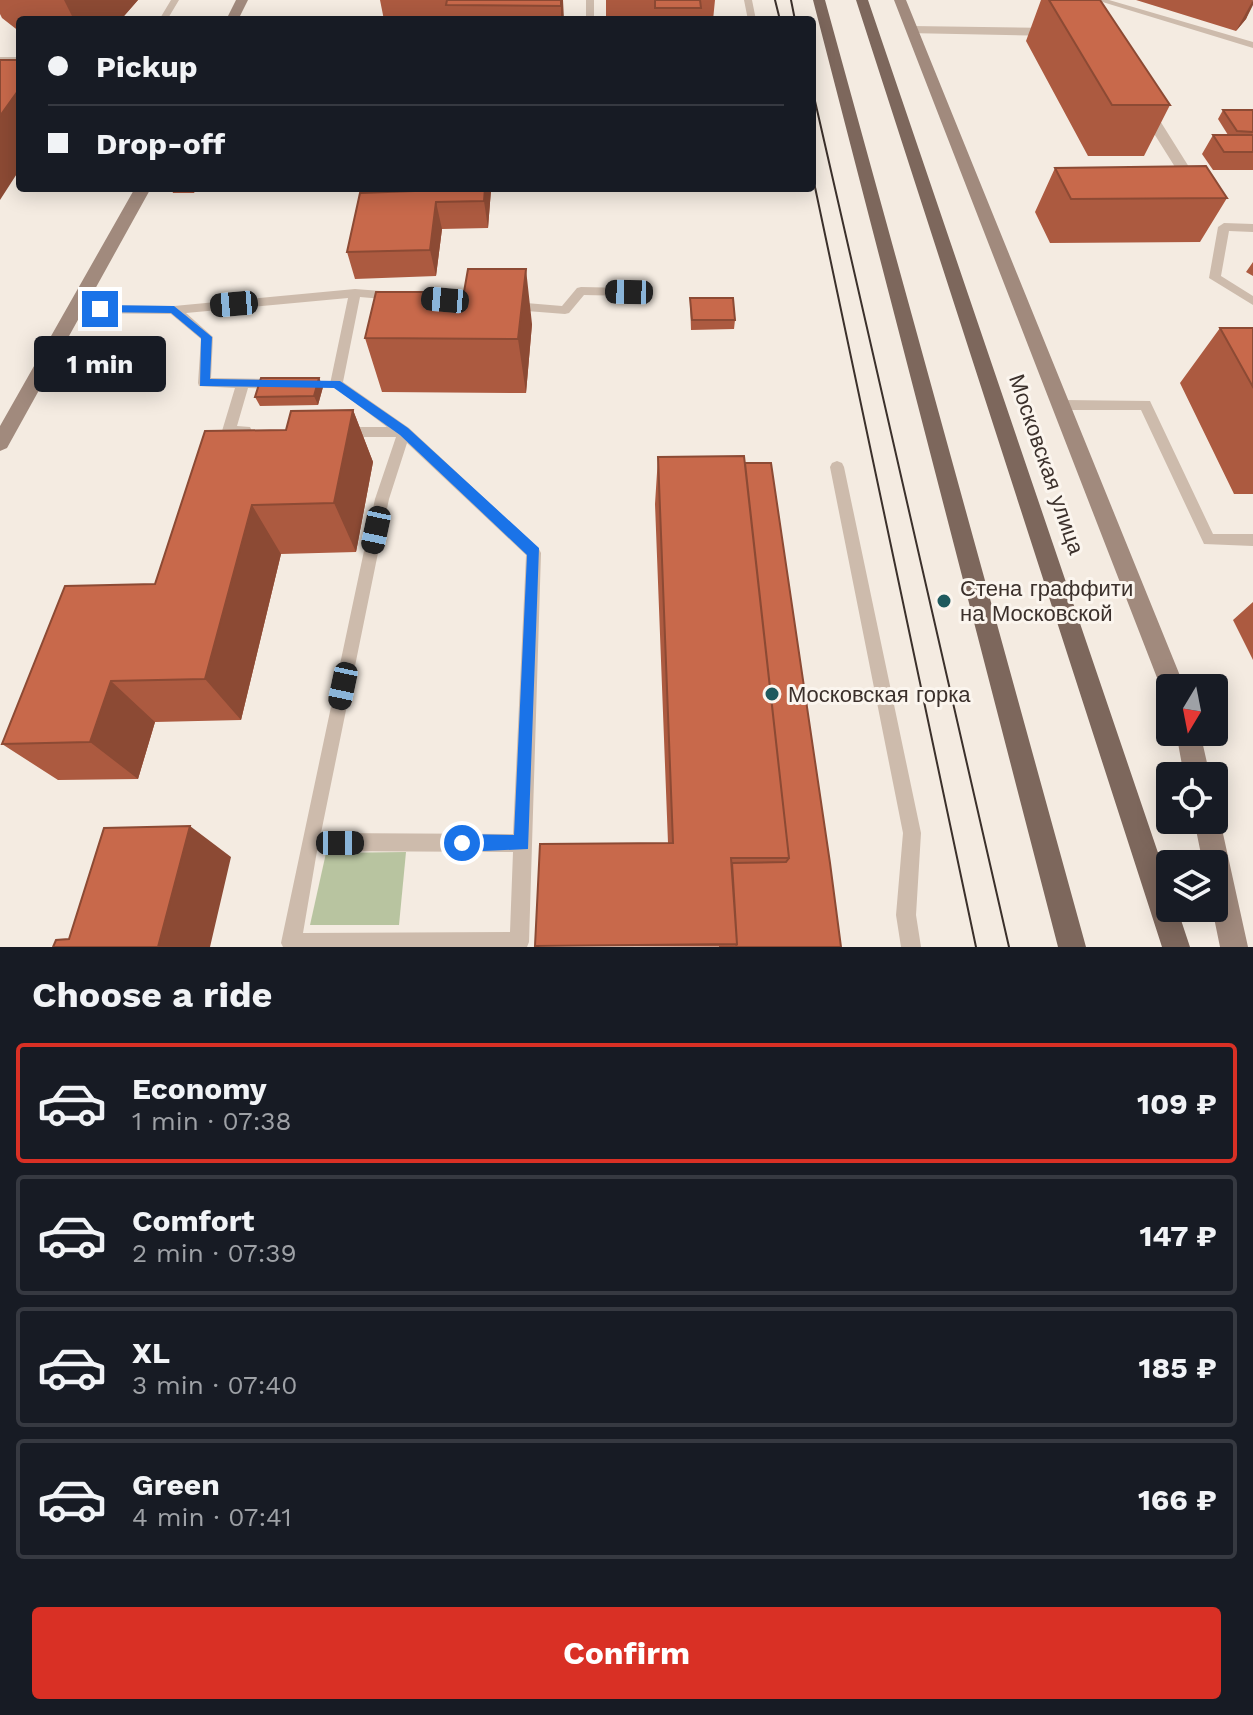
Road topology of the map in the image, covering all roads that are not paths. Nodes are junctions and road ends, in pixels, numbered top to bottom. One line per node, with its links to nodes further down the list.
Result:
1 (819, 0): 35 (main road)
2 (862, 0): 36 (main road, Московская улица)
3 (900, 0): 5 (street, Московская улица)
4 (1100, 0): 7 (lane)
5 (911, 30): 6 (street); 23 (street, Московская улица)
6 (1067, 32)
7 (1253, 45)
8 (1141, 100): 9 (street)
9 (1167, 167)
10 (141, 192): 17 (street)
11 (1253, 228): 15 (lane)
12 (629, 292): 16 (lane)
13 (355, 293): 14 (lane); 18 (lane); 21 (lane)
14 (415, 298)
15 (1253, 301)
16 (505, 305)
17 (75, 309): 18 (lane); 27 (street)
18 (174, 310): 22 (lane)
19 (289, 384): 22 (lane)
20 (320, 384): 21 (lane)
21 (336, 384): 26 (lane)
22 (242, 385): 24 (lane)
23 (1063, 405): 29 (lane); 30 (street, Московская улица)
24 (261, 431)
25 (325, 432): 26 (lane)
26 (404, 432): 32 (lane); 33 (lane)
27 (0, 443)
28 (837, 467): 34 (lane)
29 (1253, 540)
30 (1168, 674)
31 (1210, 834): 37 (street)
32 (310, 842): 33 (lane); 33 (lane)
33 (522, 843)
34 (911, 947)
35 (1072, 947)
36 (1176, 947)
37 (1234, 947)

